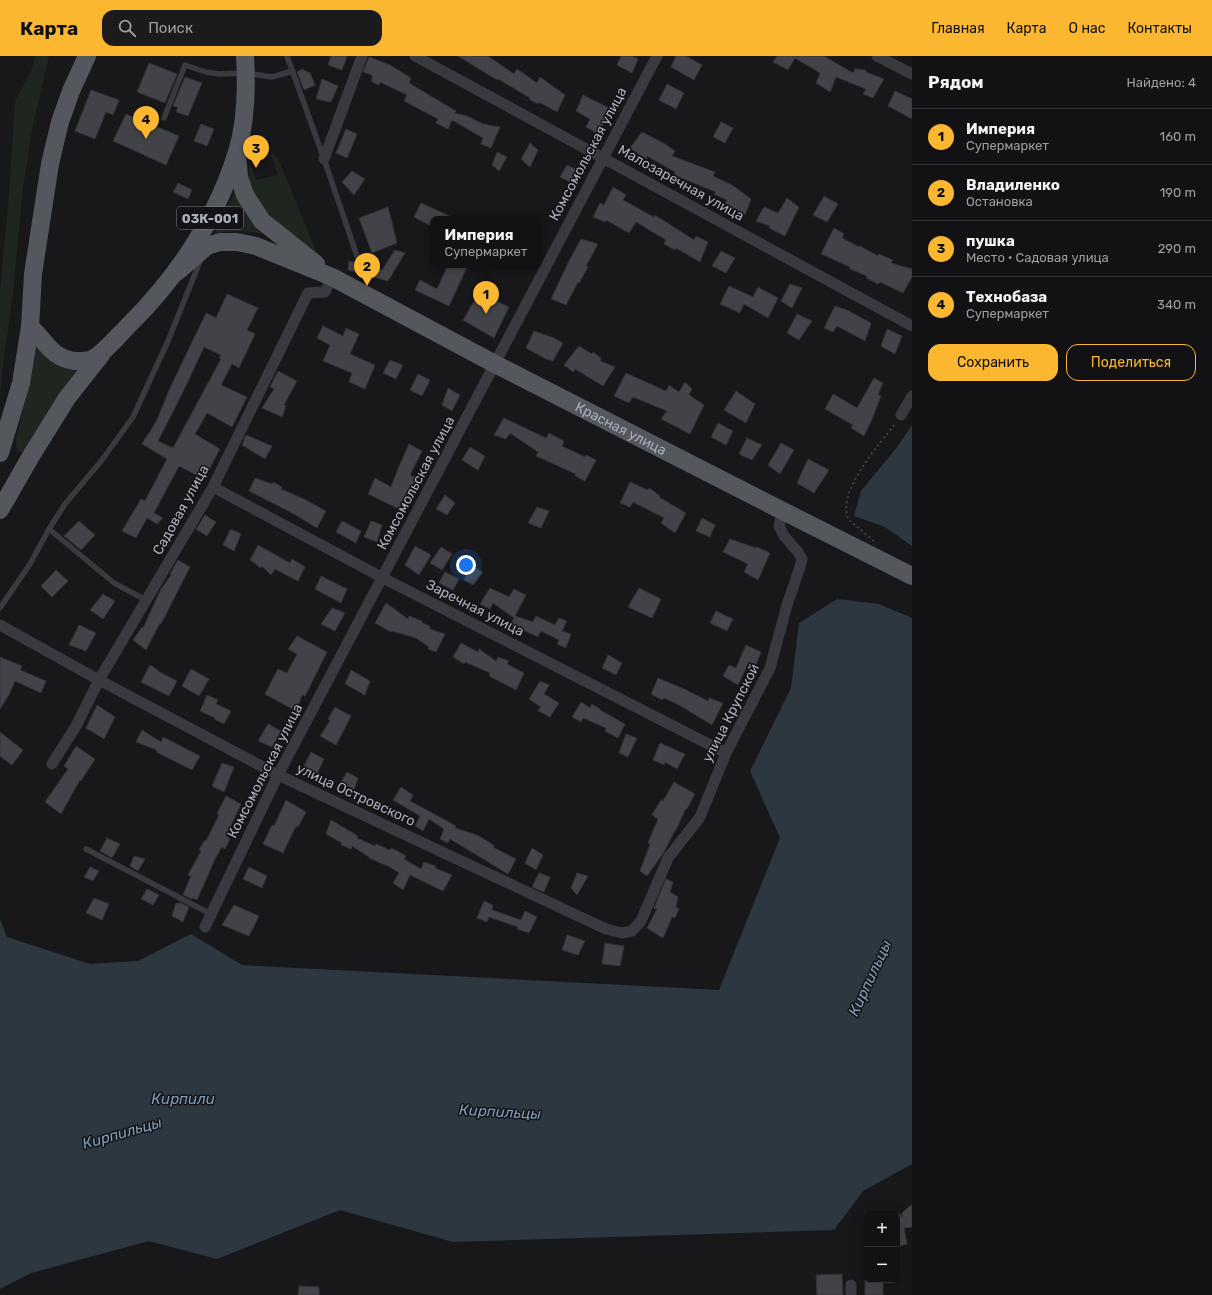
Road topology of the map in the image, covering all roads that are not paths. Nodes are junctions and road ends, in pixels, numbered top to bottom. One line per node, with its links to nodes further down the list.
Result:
1 (87, 56): 19 (main road)
2 (287, 56): 8 (lane)
3 (362, 56): 13 (street)
4 (415, 56): 12 (street, Малозаречная улица)
5 (657, 56): 12 (street, Комсомольская улица)
6 (877, 56): 9 (street)
7 (245, 61): 8 (lane); 10 (lane); 11 (main road, 03К-001)
8 (293, 71): 13 (lane)
9 (912, 74)
10 (164, 118)
11 (237, 152): 16 (main road, 03К-001); 17 (main road)
12 (603, 157): 18 (street, Малозаречная улица); 21 (street, Комсомольская улица)
13 (324, 159): 15 (lane)
14 (207, 246): 16 (main road); 17 (main road); 28 (lane)
15 (357, 256)
16 (177, 272): 20 (main road, 03К-001)
17 (332, 276): 21 (main road, Красная улица); 25 (street, Садовая улица)
18 (912, 326)
19 (30, 327): 20 (main road); 24 (main road)
20 (108, 345): 26 (main road, 03К-001)
21 (495, 364): 27 (main road, Красная улица); 30 (street, Комсомольская улица)
22 (912, 396): 23 (street)
23 (901, 415)
24 (0, 453)
25 (213, 487): 30 (street, Заречная улица); 31 (street, Садовая улица)
26 (0, 510)
27 (783, 511): 29 (main road, Красная улица); 35 (street, улица Крупской)
28 (49, 528): 31 (lane); 32 (lane)
29 (912, 576)
30 (383, 578): 35 (street, Заречная улица); 37 (street, Комсомольская улица)
31 (147, 601): 34 (street, Садовая улица)
32 (0, 608)
33 (0, 625): 34 (street, улица Островского)
34 (99, 680): 36 (street, Садовая улица); 37 (street, улица Островского)
35 (726, 753): 40 (street, улица Крупской)
36 (52, 764)
37 (278, 775): 39 (street, Комсомольская улица); 40 (street, улица Островского)
38 (86, 849): 39 (lane)
39 (212, 914): 41 (street, Комсомольская улица)
40 (641, 921)
41 (205, 927)

